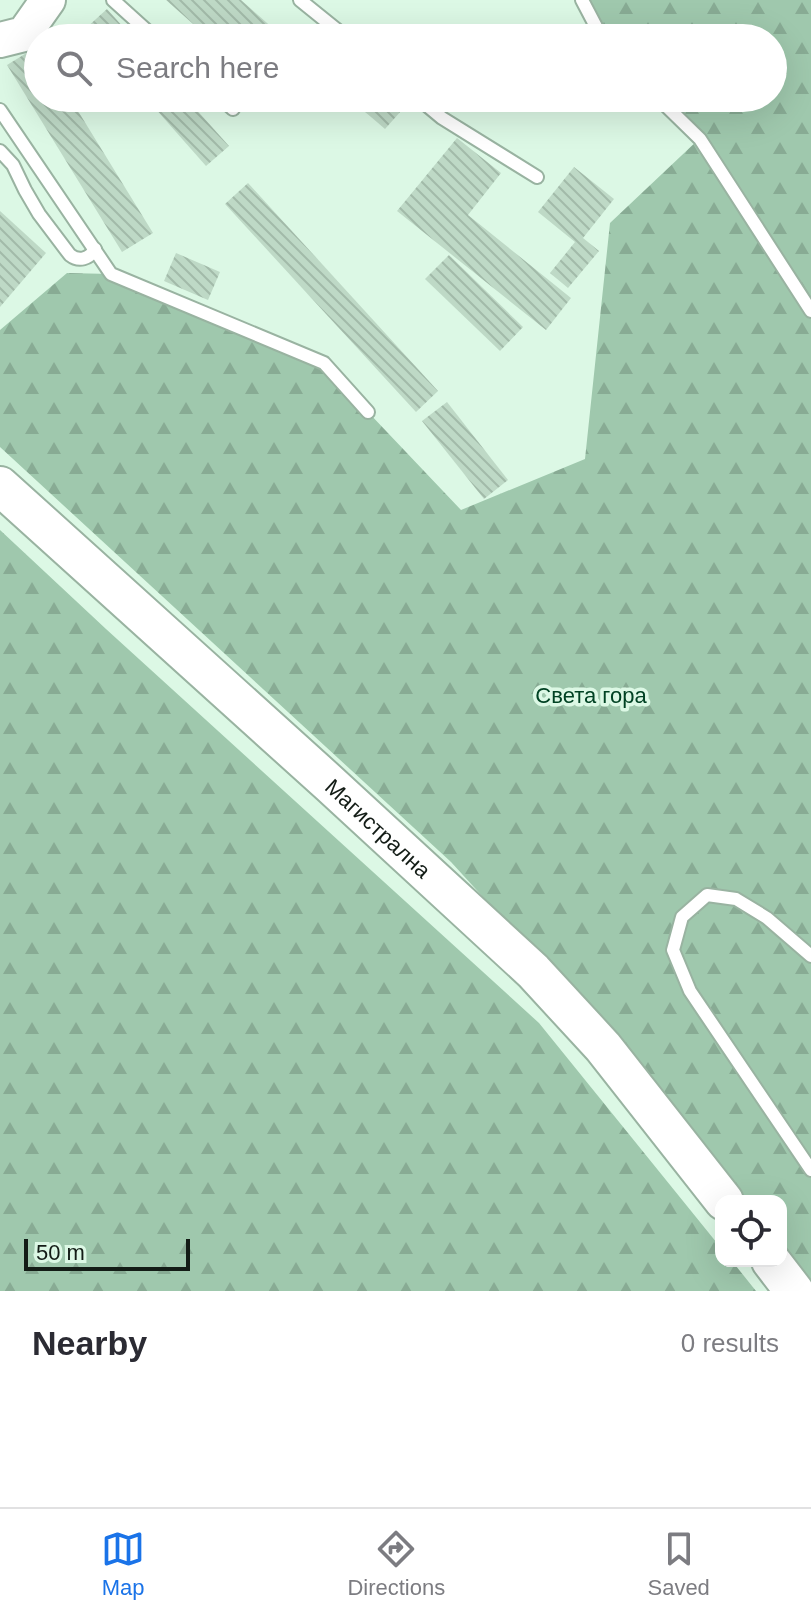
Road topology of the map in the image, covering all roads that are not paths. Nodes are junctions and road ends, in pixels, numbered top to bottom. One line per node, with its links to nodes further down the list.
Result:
1 (48, 0): 5 (street)
2 (113, 0): 6 (lane)
3 (300, 0): 7 (lane)
4 (582, 0): 8 (lane)
5 (31, 24)
6 (140, 24)
7 (330, 24)
8 (595, 24)
9 (24, 34): 10 (street)
10 (0, 40)
11 (0, 110): 16 (lane)
12 (435, 112): 15 (lane)
13 (672, 112): 17 (lane)
14 (0, 151): 16 (lane)
15 (537, 177)
16 (95, 249): 18 (lane)
17 (811, 311)
18 (368, 412)
19 (0, 486): 23 (main road, Магистрална)
20 (0, 505): 24 (main road, Магистрална)
21 (811, 956): 22 (lane)
22 (811, 1170)
23 (719, 1195)
24 (715, 1211)
25 (758, 1267): 27 (main road)
26 (776, 1267): 28 (main road)
27 (776, 1291)
28 (794, 1291)

